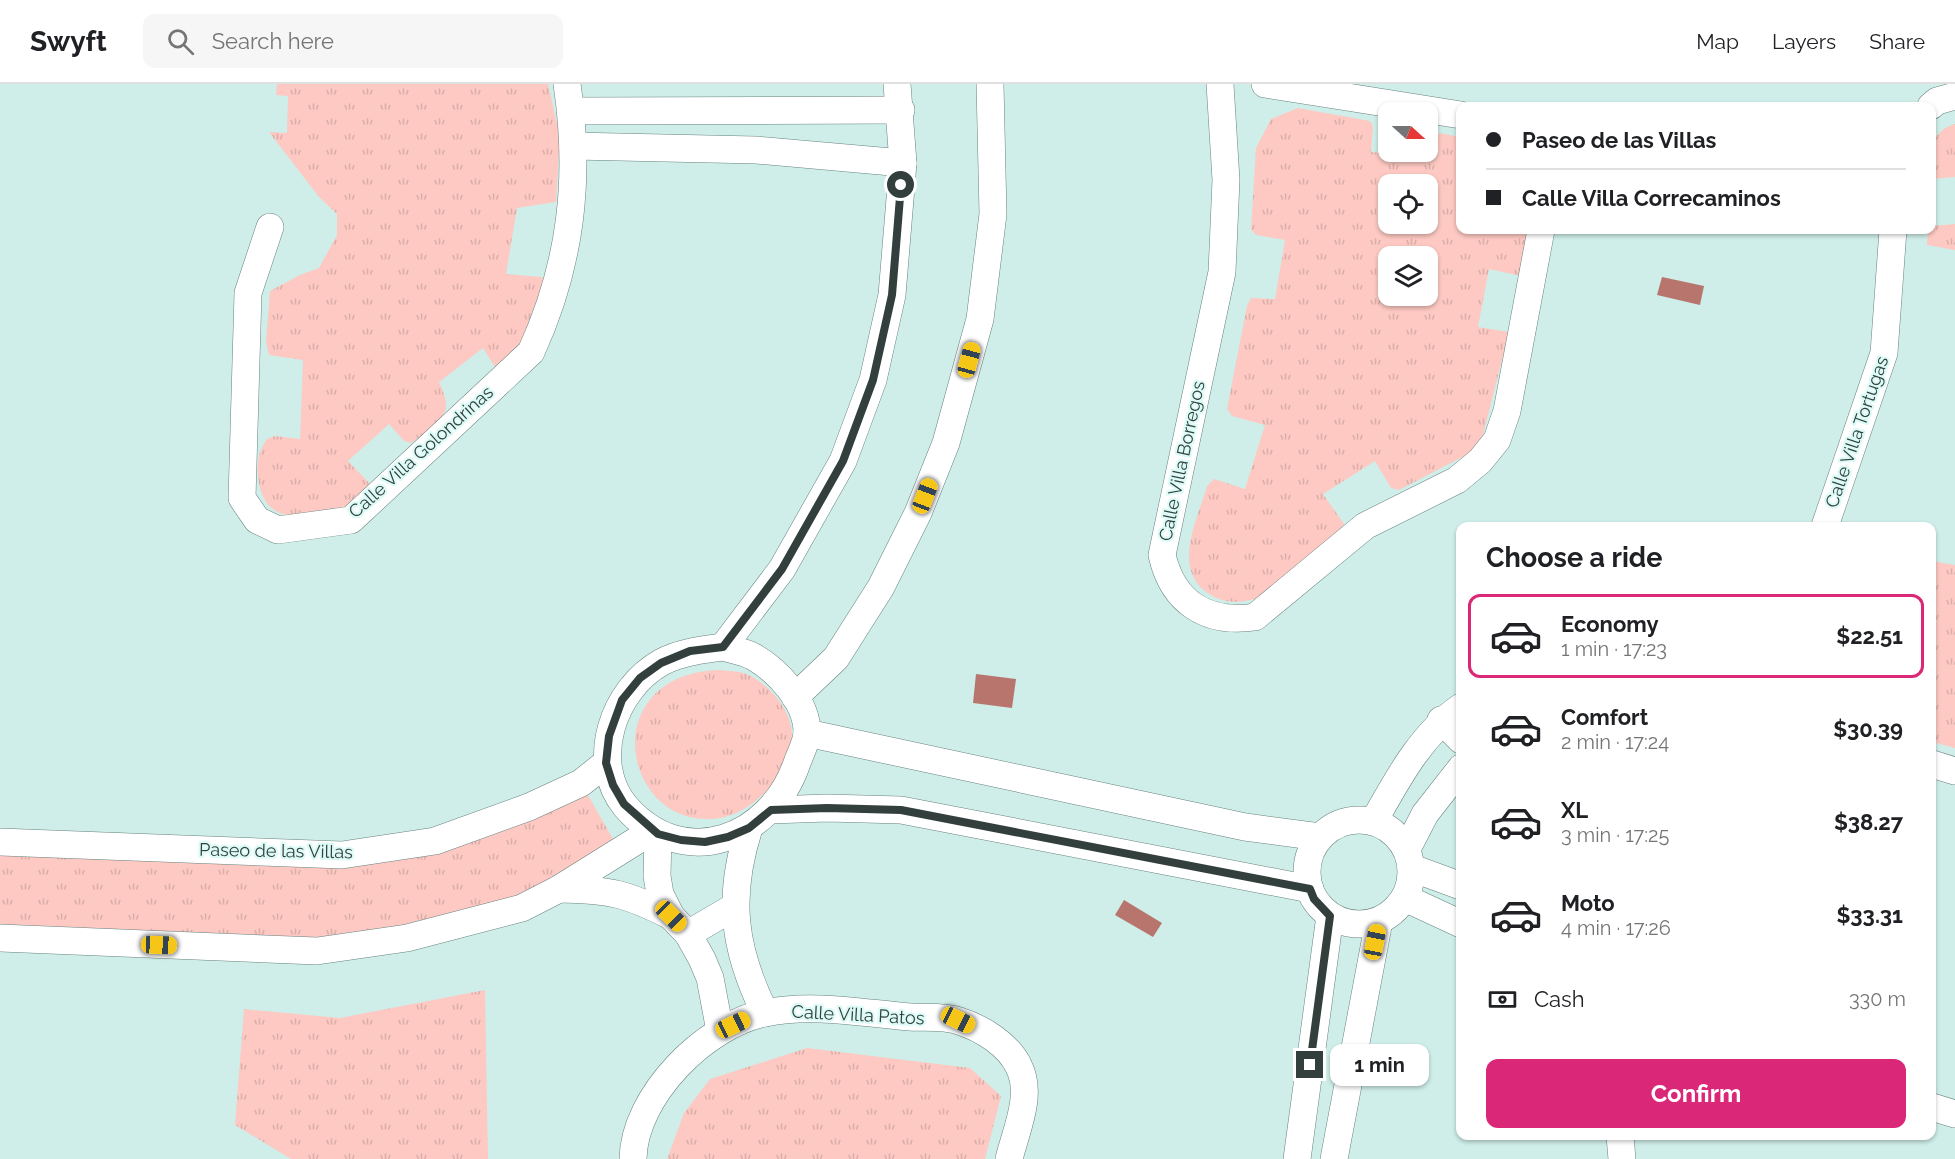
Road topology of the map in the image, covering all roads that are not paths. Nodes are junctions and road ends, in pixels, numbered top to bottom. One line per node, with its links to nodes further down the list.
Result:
1 (567, 84): 8 (street, Calle Villa Golondrinas)
2 (990, 84): 21 (street)
3 (1220, 84): 17 (street, Calle Villa Borregos)
4 (1265, 84): 11 (street)
5 (1955, 96): 7 (street)
6 (899, 97): 10 (street); 15 (street)
7 (1936, 102)
8 (571, 111): 9 (street); 12 (street, Calle Villa Golondrinas)
9 (712, 111): 10 (street); 13 (street)
10 (784, 111): 14 (street)
11 (1456, 114)
12 (573, 146): 13 (street); 16 (street, Calle Villa Golondrinas)
13 (717, 150): 14 (street)
14 (785, 153): 15 (street)
15 (903, 163): 20 (street)
16 (270, 227)
17 (1540, 234)
18 (1893, 234): 19 (street, Calle Villa Tortugas)
19 (1826, 522)
20 (723, 647): 21 (street); 24 (street)
21 (795, 697): 23 (street)
22 (1451, 714): 29 (street)
23 (807, 733): 28 (street); 32 (street)
24 (606, 763): 31 (street); 33 (street, Paseo de las Villas)
25 (1936, 765): 26 (street)
26 (1955, 771)
27 (1456, 774): 34 (street)
28 (771, 810): 30 (street); 37 (street)
29 (1374, 821): 32 (street); 34 (street)
30 (749, 828): 31 (street); 39 (street, Calle Villa Patos)
31 (655, 832): 36 (street); 43 (street)
32 (1320, 837): 37 (street)
33 (0, 842)
34 (1409, 858): 35 (street); 38 (street)
35 (1456, 883)
36 (560, 889): 43 (street); 44 (street)
37 (1310, 889): 40 (street)
38 (1405, 898): 41 (street); 42 (street)
39 (734, 907): 43 (street); 45 (street, Calle Villa Patos)
40 (1330, 916): 41 (street); 47 (street)
41 (1379, 921): 48 (street)
42 (1456, 922)
43 (679, 925): 46 (street)
44 (0, 938)
45 (765, 1013): 46 (street, Calle Villa Patos); 53 (street, Calle Villa Patos)
46 (720, 1031): 52 (street, Calle Villa Patos)
47 (1313, 1041): 48 (street); 54 (street)
48 (1356, 1045): 55 (street)
49 (1936, 1108): 50 (street)
50 (1955, 1114)
51 (1620, 1140): 56 (street)
52 (633, 1159)
53 (1009, 1159)
54 (1297, 1159)
55 (1334, 1159)
56 (1622, 1159)

